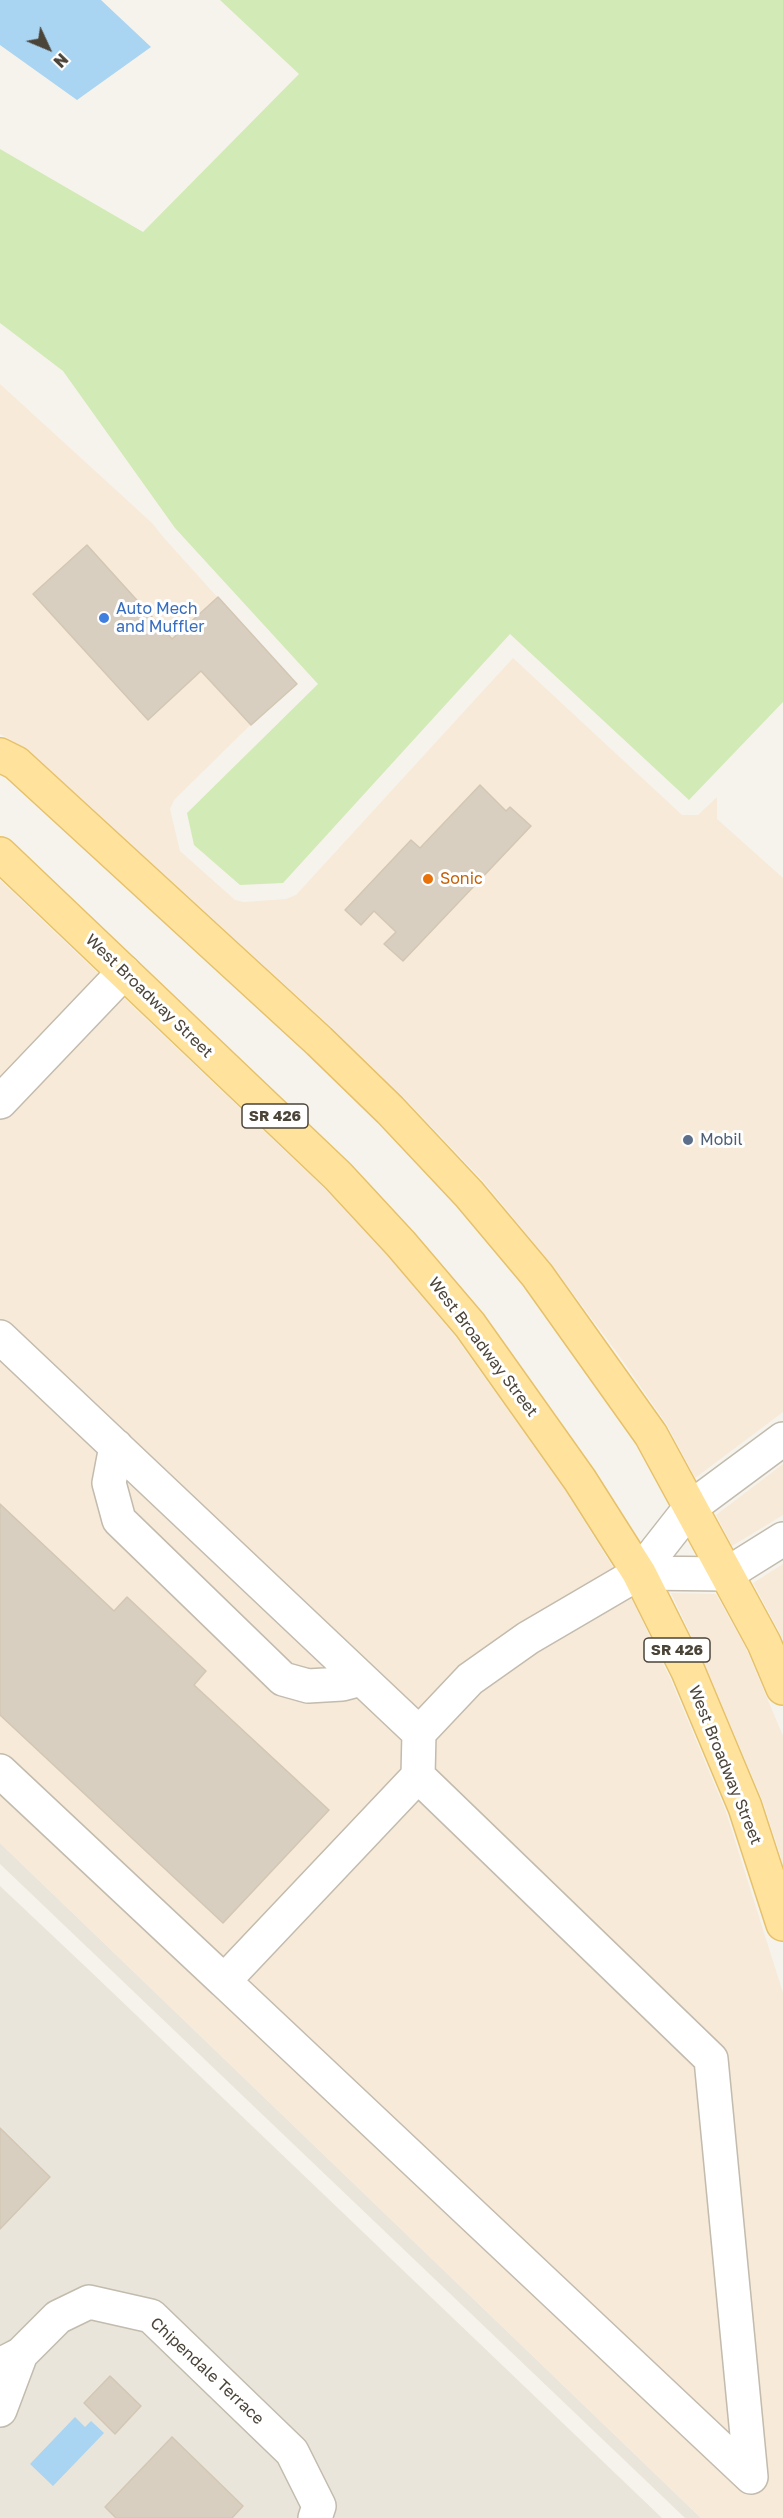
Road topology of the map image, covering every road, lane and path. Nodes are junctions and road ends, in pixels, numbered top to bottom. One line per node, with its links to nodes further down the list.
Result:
1 (0, 755): 8 (main road)
2 (0, 854): 3 (main road, West Broadway Street / SR 426)
3 (124, 972): 4 (street); 10 (main road, West Broadway Street / SR 426)
4 (0, 1102)
5 (0, 1337): 7 (street)
6 (783, 1439): 8 (street)
7 (116, 1446): 12 (street); 12 (street)
8 (690, 1508): 10 (street); 11 (main road)
9 (783, 1539): 11 (street)
10 (639, 1573): 11 (street); 14 (street); 17 (main road, West Broadway Street / SR 426)
11 (727, 1574): 13 (main road)
12 (361, 1679): 14 (street)
13 (783, 1688)
14 (418, 1733): 16 (street)
15 (0, 1771): 18 (street)
16 (418, 1776): 18 (street); 18 (street)
17 (783, 1924)
18 (224, 1981)
19 (11, 2359): 20 (street, Chipendale Terrace); 21 (street, Chipendale Terrace)
20 (0, 2410)
21 (315, 2518)

